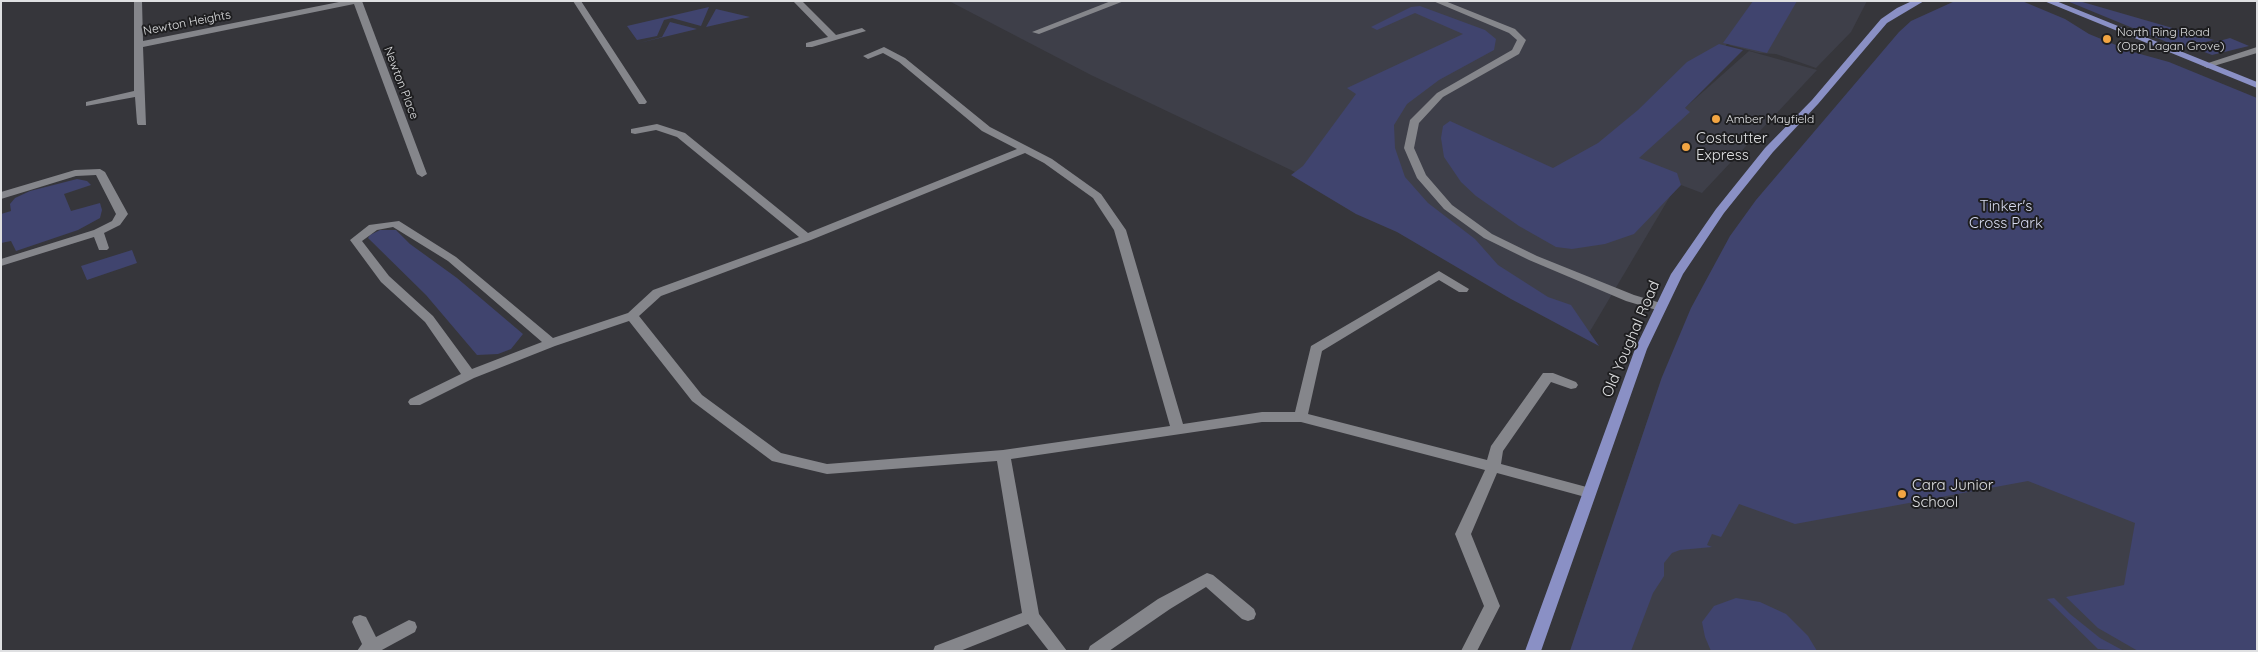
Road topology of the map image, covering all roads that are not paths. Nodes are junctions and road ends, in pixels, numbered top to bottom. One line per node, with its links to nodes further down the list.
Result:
1 (138, 1): 12 (street)
2 (357, 1): 12 (street, Newton Heights); 24 (street, Newton Place)
3 (577, 1): 19 (street)
4 (797, 1): 11 (street)
5 (1120, 1): 10 (street)
6 (1437, 1): 31 (street)
7 (1920, 1): 31 (main road, Old Youghal Road)
8 (2048, 1): 16 (main road)
9 (862, 30): 11 (street)
10 (1036, 32)
11 (834, 38): 13 (street)
12 (138, 45): 18 (street)
13 (809, 45)
14 (2257, 50): 16 (street)
15 (868, 56): 23 (street)
16 (2207, 65): 17 (main road)
17 (2257, 85)
18 (139, 93): 20 (street); 21 (street)
19 (642, 102)
20 (89, 104)
21 (142, 123)
22 (635, 131): 27 (street)
23 (1024, 150): 27 (street); 38 (street)
24 (422, 174)
25 (1, 196): 26 (street)
26 (98, 232): 28 (street); 29 (street)
27 (807, 238): 32 (street)
28 (103, 248)
29 (1, 263)
30 (1463, 289): 37 (street)
31 (1660, 307): 41 (main road, Old Youghal Road)
32 (632, 316): 33 (street); 39 (street)
33 (551, 343): 34 (street); 34 (street)
34 (469, 375): 36 (street)
35 (1571, 385): 40 (street)
36 (415, 402)
37 (1301, 417): 38 (street); 40 (street)
38 (1178, 430): 39 (street)
39 (1003, 455): 43 (street)
40 (1493, 466): 41 (street); 50 (street)
41 (1589, 493): 51 (main road, Old Youghal Road)
42 (1248, 614): 49 (street)
43 (1031, 616): 47 (street); 48 (street)
44 (360, 622): 46 (street)
45 (409, 627): 46 (street)
46 (368, 649)
47 (941, 651)
48 (1058, 651)
49 (1096, 651)
50 (1470, 651)
51 (1533, 651)

